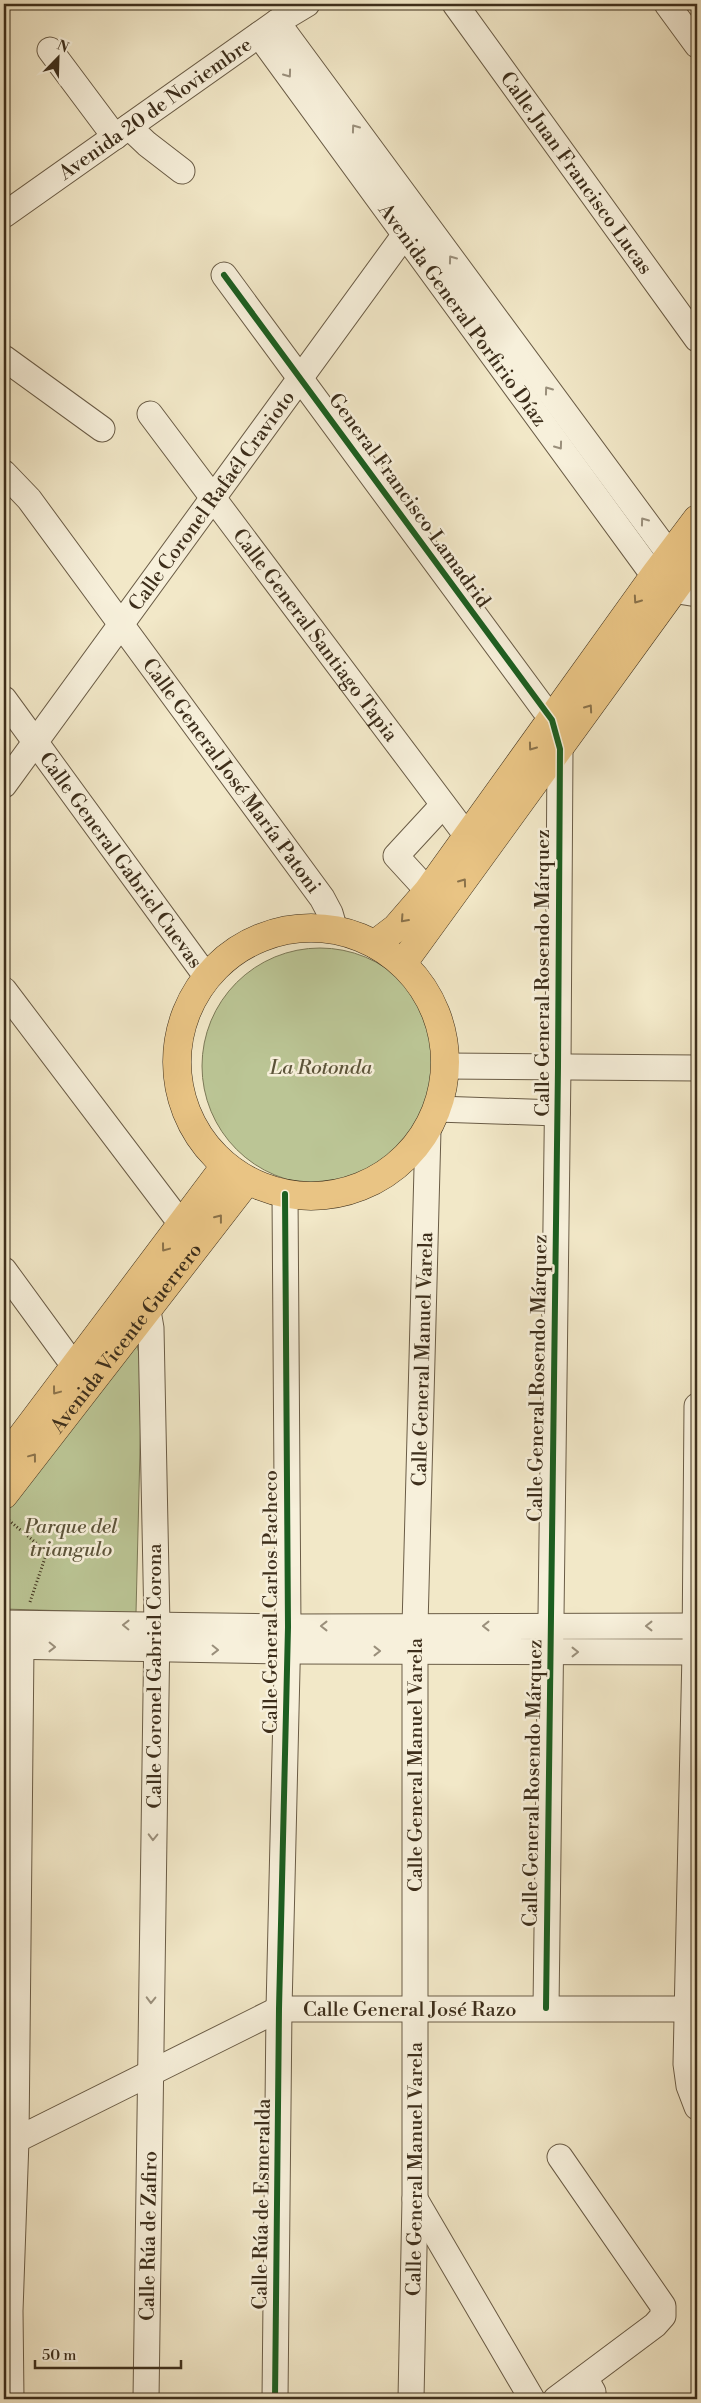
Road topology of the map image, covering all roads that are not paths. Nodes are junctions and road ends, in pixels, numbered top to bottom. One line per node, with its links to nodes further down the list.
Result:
1 (307, 4): 4 (street, Avenida 20 de Noviembre)
2 (455, 4): 12 (street, Calle Juan Francisco Lucas)
3 (667, 4): 5 (street)
4 (268, 28): 7 (street, Avenida 20 de Noviembre); 10 (street, Avenida General Porfirio Díaz)
5 (697, 46)
6 (50, 50): 7 (street)
7 (122, 132): 8 (street); 9 (street, Avenida 20 de Noviembre)
8 (182, 171)
9 (4, 215)
10 (412, 225): 14 (street, Calle Coronel Rafaél Cravioto); 20 (street, Avenida General Porfirio Díaz)
11 (224, 275): 14 (street, General Francisco Lamadrid)
12 (697, 339)
13 (4, 358): 16 (street)
14 (301, 378): 18 (street, Calle Coronel Rafaél Cravioto); 23 (street, General Francisco Lamadrid)
15 (150, 414): 18 (street, Calle General Santiago Tapia)
16 (102, 429)
17 (4, 473): 21 (street, Calle General José María Patoni)
18 (213, 499): 21 (street, Calle Coronel Rafaél Cravioto); 27 (street, Calle General Santiago Tapia)
19 (697, 519): 20 (main road)
20 (682, 574): 23 (main road, one-way to 23); 25 (main road, one-way to 20)
21 (121, 624): 24 (street, Calle Coronel Rafaél Cravioto); 30 (street, Calle General José María Patoni)
22 (4, 699): 24 (street, Calle General Gabriel Cuevas)
23 (552, 720): 25 (street, General Francisco Lamadrid); 28 (main road, one-way to 28)
24 (36, 742): 26 (street, Calle Coronel Rafaél Cravioto); 33 (street, Calle General Gabriel Cuevas)
25 (560, 749): 28 (main road); 36 (street, Calle General Rosendo Márquez)
26 (4, 785)
27 (443, 805): 28 (street, Calle General Santiago Tapia); 29 (street)
28 (474, 846): 29 (main road); 32 (main road, one-way to 28)
29 (428, 890): 31 (main road, one-way to 31)
30 (335, 930): 31 (main road); 33 (main road)
31 (375, 944): 32 (main road)
32 (403, 964): 35 (main road)
33 (206, 976): 40 (main road)
34 (4, 990): 42 (street)
35 (446, 1066): 36 (street); 39 (main road)
36 (558, 1067): 37 (street); 38 (street, Calle General Rosendo Márquez)
37 (697, 1068)
38 (557, 1113): 39 (street); 51 (street, Calle General Rosendo Márquez)
39 (432, 1120): 41 (main road); 50 (street, Calle General Manuel Varela)
40 (236, 1174): 41 (main road); 42 (main road, Avenida Vicente Guerrero); 45 (main road, Avenida Vicente Guerrero, one-way to 40)
41 (285, 1194): 55 (street, Calle General Carlos Pacheco)
42 (182, 1225): 44 (main road, Avenida Vicente Guerrero, one-way to 44)
43 (4, 1270): 46 (street)
44 (141, 1279): 45 (street, Calle Coronel Gabriel Corona); 46 (main road, Avenida Vicente Guerrero)
45 (148, 1308): 46 (main road, Avenida Vicente Guerrero); 54 (street, Calle Coronel Gabriel Corona)
46 (82, 1375): 48 (main road, Avenida Vicente Guerrero, one-way to 48); 49 (main road, Avenida Vicente Guerrero, one-way to 46)
47 (697, 1406): 52 (street)
48 (4, 1460)
49 (4, 1496)
50 (416, 1626): 51 (street, one-way to 50); 55 (street, one-way to 55); 56 (street, Calle General Manuel Varela)
51 (549, 1626): 52 (street, one-way to 51); 57 (street, Calle General Rosendo Márquez)
52 (696, 1626): 58 (street)
53 (13, 1635): 54 (street); 65 (street)
54 (156, 1637): 55 (street); 63 (street, Calle Coronel Gabriel Corona, one-way to 63)
55 (288, 1639): 56 (street, one-way to 56); 61 (street, Calle General Carlos Pacheco)
56 (416, 1651): 57 (street); 59 (street, Calle General Manuel Varela)
57 (549, 1652): 58 (street, one-way to 58); 60 (street, Calle General Rosendo Márquez)
58 (696, 1652): 62 (street)
59 (415, 2008): 60 (street, Calle General José Razo); 61 (street, Calle General José Razo); 67 (street, Calle General Manuel Varela)
60 (546, 2008): 62 (street, Calle General José Razo)
61 (280, 2009): 63 (street, Calle General José Razo); 72 (street, Calle Rúa de Esmeralda)
62 (692, 2009): 64 (street)
63 (150, 2073): 65 (street, Calle General José Razo); 71 (street, Calle Rúa de Zafiro)
64 (697, 2107)
65 (10, 2143): 68 (street)
66 (560, 2157): 69 (street)
67 (414, 2199): 73 (street, Calle General Manuel Varela); 74 (street)
68 (7, 2314): 70 (street)
69 (588, 2389): 75 (street)
70 (11, 2399)
71 (146, 2399)
72 (276, 2399)
73 (411, 2399)
74 (532, 2399)
75 (556, 2399)

